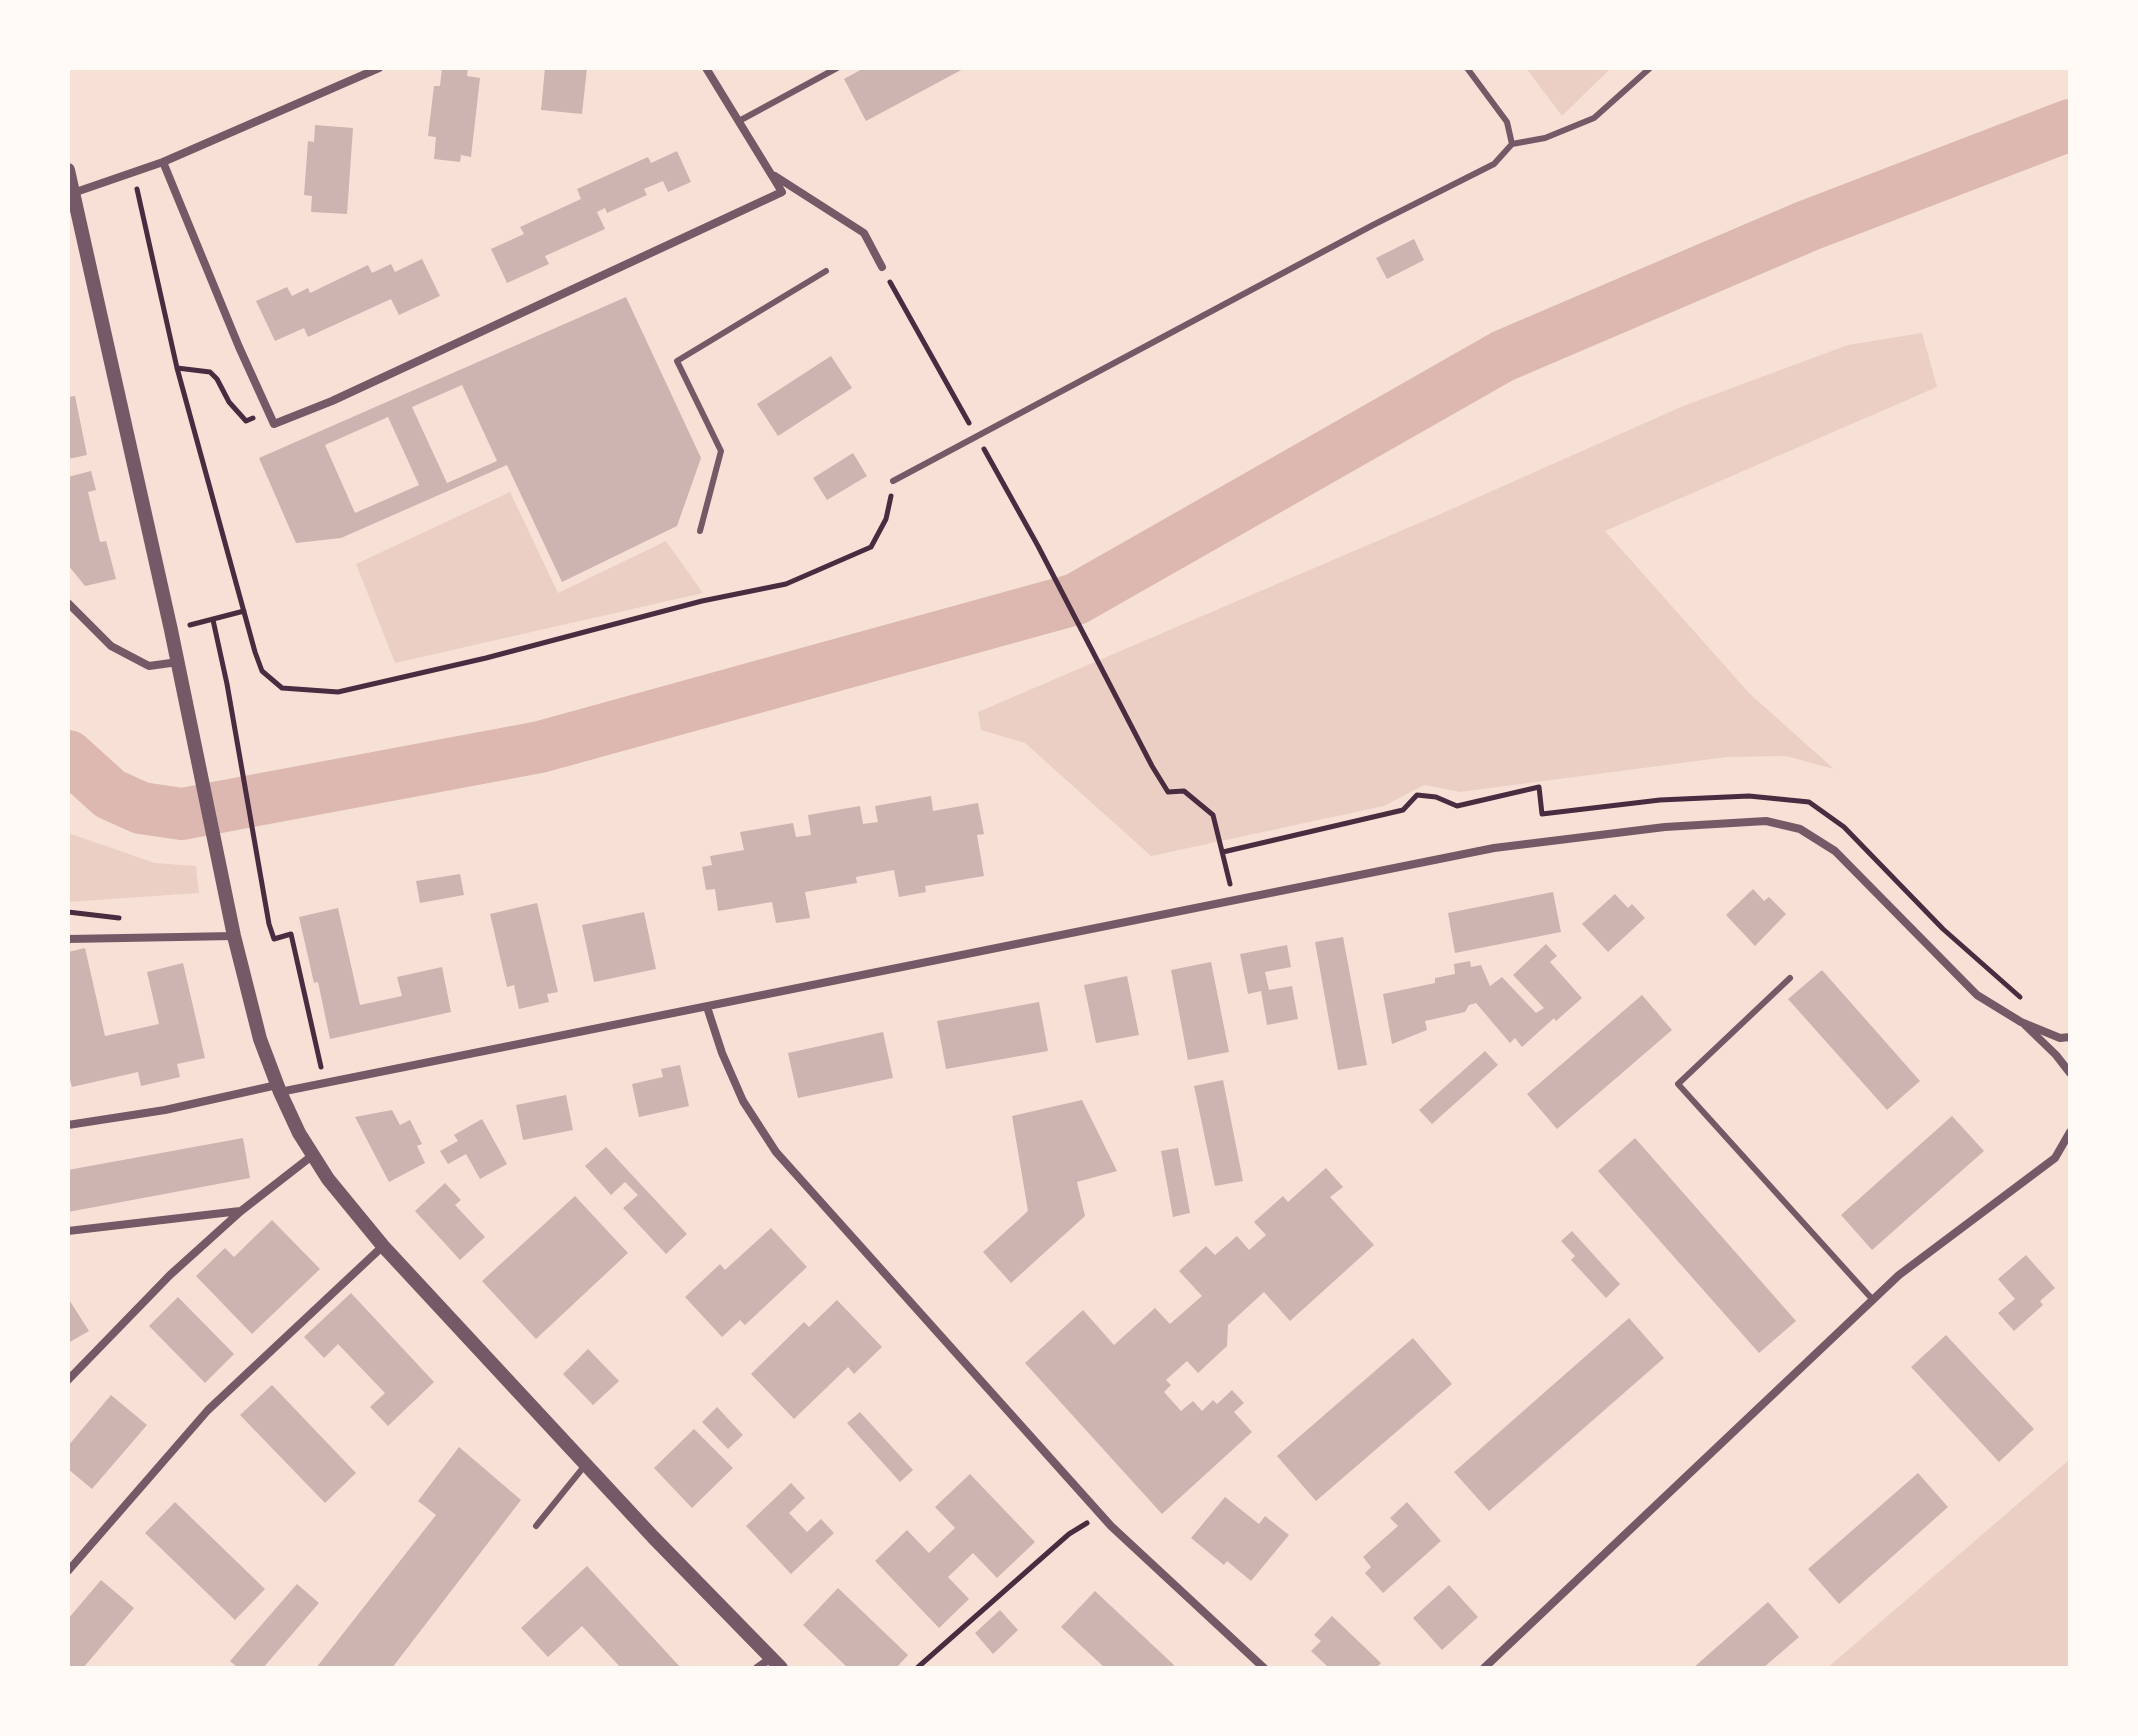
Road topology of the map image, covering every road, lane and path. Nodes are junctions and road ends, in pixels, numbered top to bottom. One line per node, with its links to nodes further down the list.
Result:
1 (379, 68): 8 (street)
2 (706, 68): 6 (street)
3 (837, 68): 6 (lane)
4 (1467, 68): 7 (lane)
5 (1650, 68): 7 (lane)
6 (739, 121): 11 (street)
7 (1512, 144): 19 (lane)
8 (163, 162): 10 (street); 16 (street)
9 (68, 170): 12 (street)
10 (134, 172): 12 (street); 15 (path)
11 (771, 174): 13 (street); 16 (street)
12 (73, 193): 24 (street)
13 (882, 267): 17 (path)
14 (826, 271): 20 (lane)
15 (177, 368): 16 (path); 22 (path)
16 (269, 413)
17 (976, 434)
18 (983, 448): 26 (path)
19 (893, 481): 22 (path)
20 (700, 531)
21 (68, 603): 25 (street)
22 (244, 611): 23 (path)
23 (213, 620): 24 (path); 34 (path)
24 (171, 630): 25 (street)
25 (178, 662): 27 (street)
26 (1234, 901): 30 (street); 31 (street)
27 (233, 930): 28 (street); 35 (street)
28 (68, 939)
29 (1790, 978): 44 (lane)
30 (707, 1007): 34 (street); 47 (street)
31 (2021, 1022): 32 (street); 33 (street)
32 (2070, 1037)
33 (2070, 1073)
34 (325, 1083): 35 (street)
35 (278, 1088): 36 (street); 39 (street)
36 (68, 1125)
37 (2070, 1132): 40 (street)
38 (2070, 1153): 40 (street)
39 (313, 1155): 41 (street); 43 (street)
40 (2055, 1158): 44 (street)
41 (241, 1211): 42 (street); 45 (street)
42 (68, 1231)
43 (383, 1246): 46 (street); 49 (street)
44 (1873, 1300): 54 (street)
45 (68, 1380)
46 (586, 1464): 48 (lane); 50 (street)
47 (1102, 1515): 52 (path); 53 (street)
48 (536, 1526)
49 (68, 1571)
50 (776, 1663): 51 (street)
51 (757, 1668)
52 (917, 1668)
53 (1264, 1668)
54 (1484, 1668)

